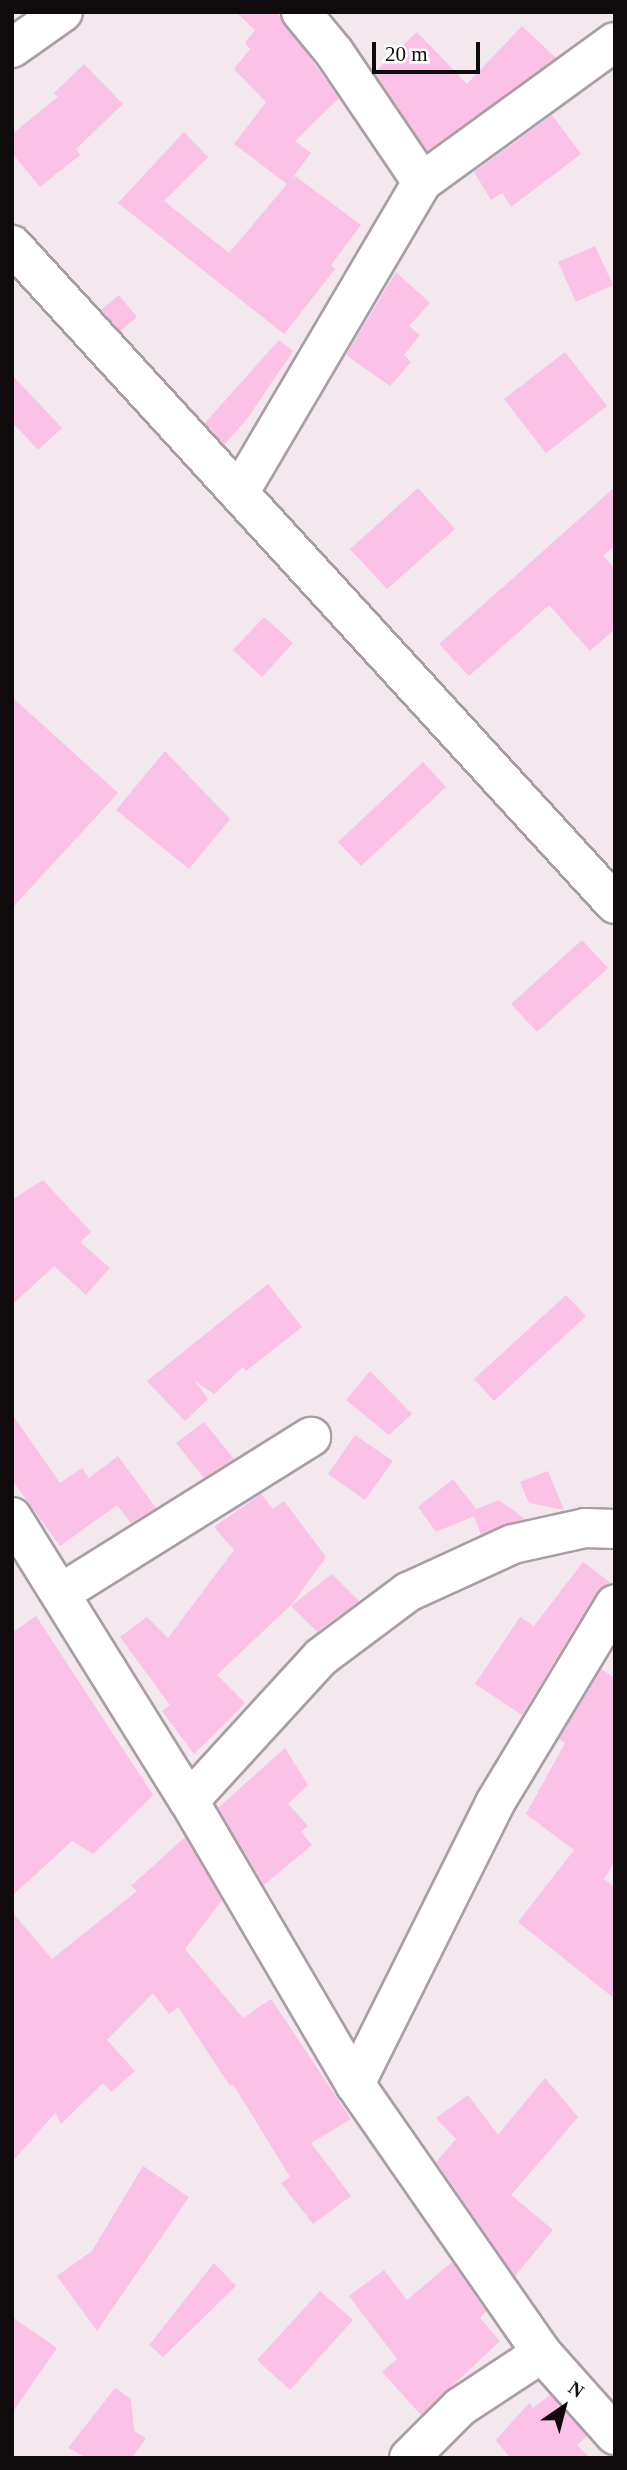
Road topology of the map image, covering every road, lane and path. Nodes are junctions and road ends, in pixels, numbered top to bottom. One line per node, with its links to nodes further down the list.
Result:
1 (62, 12): 4 (street)
2 (301, 12): 5 (street)
3 (615, 42): 5 (street)
4 (12, 48)
5 (422, 182): 7 (street)
6 (12, 245): 7 (street)
7 (239, 493): 8 (street)
8 (615, 904)
9 (311, 1437): 12 (street)
10 (12, 1517): 12 (street)
11 (615, 1530): 14 (street)
12 (61, 1593): 14 (street)
13 (615, 1604): 15 (street)
14 (190, 1801): 15 (street)
15 (355, 2084): 16 (street)
16 (542, 2353): 17 (street); 18 (street)
17 (615, 2435)
18 (409, 2458)

